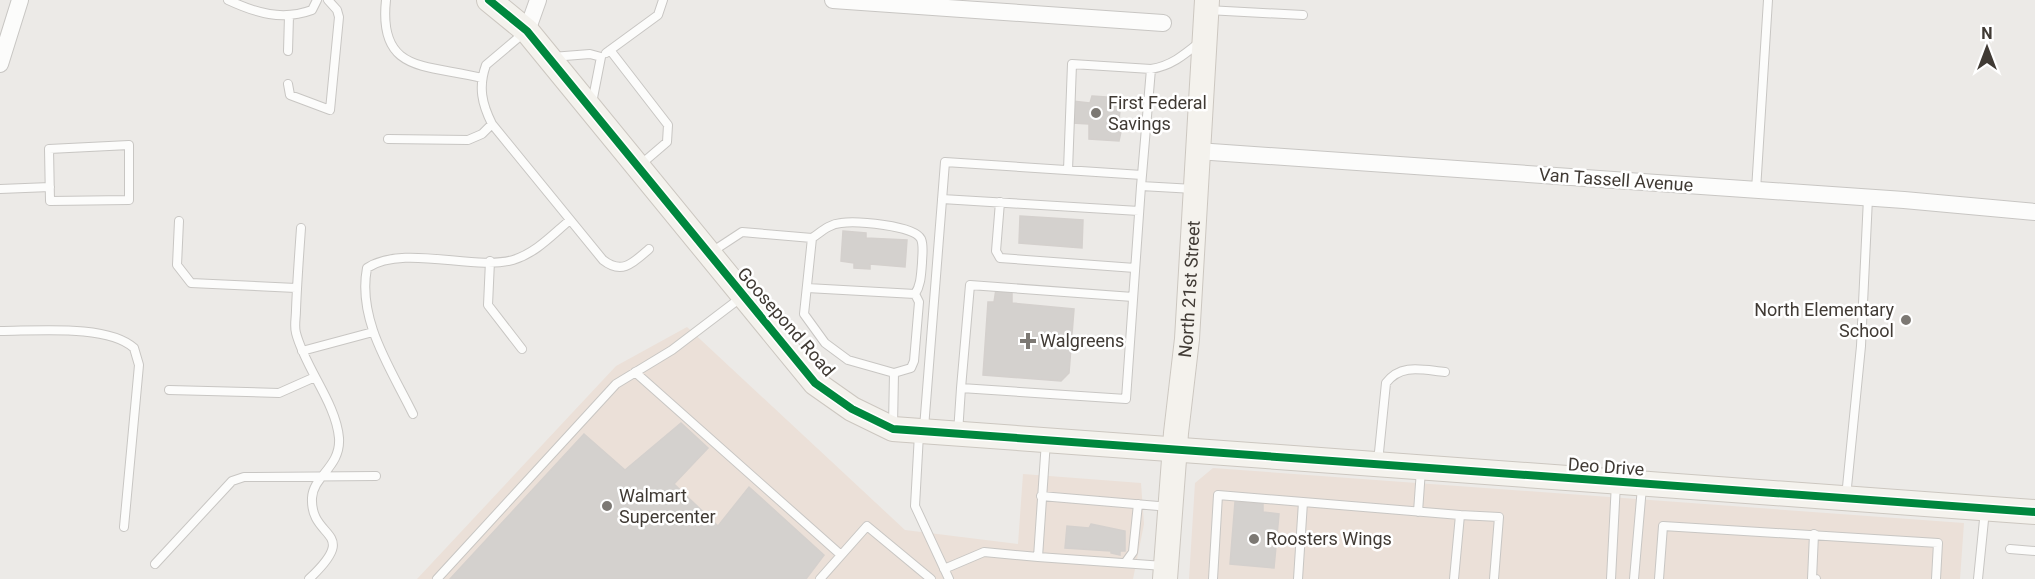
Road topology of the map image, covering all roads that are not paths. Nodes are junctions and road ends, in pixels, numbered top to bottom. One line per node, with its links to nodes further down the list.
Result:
1 (20, 0): 22 (street)
2 (228, 0): 14 (lane)
3 (317, 0): 14 (lane)
4 (328, 0): 25 (lane)
5 (386, 0): 24 (lane)
6 (489, 0): 16 (street, Goosepond Road)
7 (538, 0): 16 (street)
8 (663, 0): 18 (lane)
9 (833, 0): 11 (street)
10 (1768, 0): 37 (lane)
11 (975, 5): 15 (street)
12 (1207, 5): 13 (lane); 17 (street, North 21st Street)
13 (1303, 15)
14 (289, 16): 19 (lane)
15 (1163, 23)
16 (527, 31): 21 (street, Goosepond Road); 24 (lane)
17 (1205, 38): 23 (lane); 29 (street, North 21st Street)
18 (610, 50): 20 (lane); 30 (lane)
19 (288, 51)
20 (601, 57): 21 (lane); 26 (lane)
21 (549, 58): 26 (street, Goosepond Road)
22 (0, 64)
23 (1151, 69): 31 (lane); 32 (lane)
24 (482, 78): 27 (lane)
25 (288, 84)
26 (591, 109): 30 (street, Goosepond Road)
27 (492, 124): 28 (lane); 43 (lane)
28 (388, 140)
29 (1197, 151): 36 (street, North 21st Street); 37 (street, Van Tassell Avenue)
30 (638, 167): 48 (street, Goosepond Road)
31 (1068, 170): 32 (lane); 39 (lane)
32 (1142, 175): 33 (lane)
33 (1141, 186): 36 (lane); 41 (lane)
34 (50, 187): 34 (lane); 35 (lane)
35 (0, 189)
36 (1195, 189): 71 (street, North 21st Street)
37 (1756, 190): 38 (street, Van Tassell Avenue)
38 (1868, 198): 42 (street, Van Tassell Avenue); 79 (lane)
39 (942, 199): 40 (lane); 68 (lane)
40 (1000, 202): 41 (lane); 50 (lane)
41 (1139, 211): 50 (lane)
42 (2035, 212)
43 (570, 220): 47 (lane); 49 (lane)
44 (179, 221): 51 (lane)
45 (302, 228): 51 (lane)
46 (812, 238): 48 (lane); 52 (lane); 53 (lane)
47 (649, 249)
48 (709, 254): 54 (street, Goosepond Road)
49 (490, 261): 57 (lane); 58 (lane)
50 (1135, 268): 55 (lane)
51 (296, 288): 59 (lane)
52 (807, 288): 53 (lane); 62 (lane)
53 (915, 294): 62 (lane)
54 (743, 296): 60 (lane); 67 (street, Goosepond Road)
55 (1133, 297): 64 (lane); 64 (lane)
56 (0, 332): 87 (lane)
57 (372, 332): 59 (lane); 66 (lane)
58 (522, 350)
59 (302, 351): 63 (lane)
60 (635, 372): 91 (lane); 98 (lane)
61 (1445, 372): 72 (lane)
62 (894, 373): 67 (lane)
63 (315, 377): 65 (lane); 75 (lane)
64 (961, 388): 69 (lane)
65 (169, 390)
66 (413, 414)
67 (893, 429): 68 (street, Goosepond Road)
68 (922, 432): 69 (street, Goosepond Road); 95 (lane)
69 (958, 434): 70 (street, Goosepond Road)
70 (1046, 441): 71 (street, Goosepond Road); 78 (lane)
71 (1175, 451): 72 (street, Deo Drive); 82 (street, North 21st Street)
72 (1378, 465): 73 (street, Deo Drive)
73 (1421, 468): 76 (street, Deo Drive); 84 (lane)
74 (376, 476): 75 (lane)
75 (324, 477): 94 (lane); 97 (lane)
76 (1616, 483): 77 (street, Deo Drive); 106 (lane)
77 (1642, 484): 79 (street, Deo Drive); 107 (lane)
78 (1041, 496): 81 (lane); 92 (lane)
79 (1846, 499): 83 (street, Deo Drive)
80 (1302, 502): 84 (lane); 102 (lane); 103 (lane)
81 (1138, 504): 82 (lane); 93 (lane)
82 (1170, 507): 96 (street, North 21st Street)
83 (1985, 509): 85 (street, Deo Drive); 111 (lane)
84 (1418, 512): 86 (lane)
85 (2035, 512)
86 (1460, 515): 104 (lane); 105 (lane)
87 (124, 527)
88 (1814, 534): 108 (lane); 109 (lane); 110 (lane)
89 (2010, 549): 90 (lane)
90 (2035, 551)
91 (842, 555): 99 (lane); 100 (lane)
92 (1038, 557): 93 (lane); 95 (lane)
93 (1125, 563): 96 (lane)
94 (155, 564)
95 (944, 569): 101 (lane)
96 (1166, 573)
97 (309, 579)
98 (437, 579)
99 (820, 579)
100 (931, 579)
101 (949, 579)
102 (1213, 579)
103 (1298, 579)
104 (1454, 579)
105 (1494, 579)
106 (1611, 579)
107 (1634, 579)
108 (1659, 579)
109 (1816, 579)
110 (1935, 579)
111 (1978, 579)

